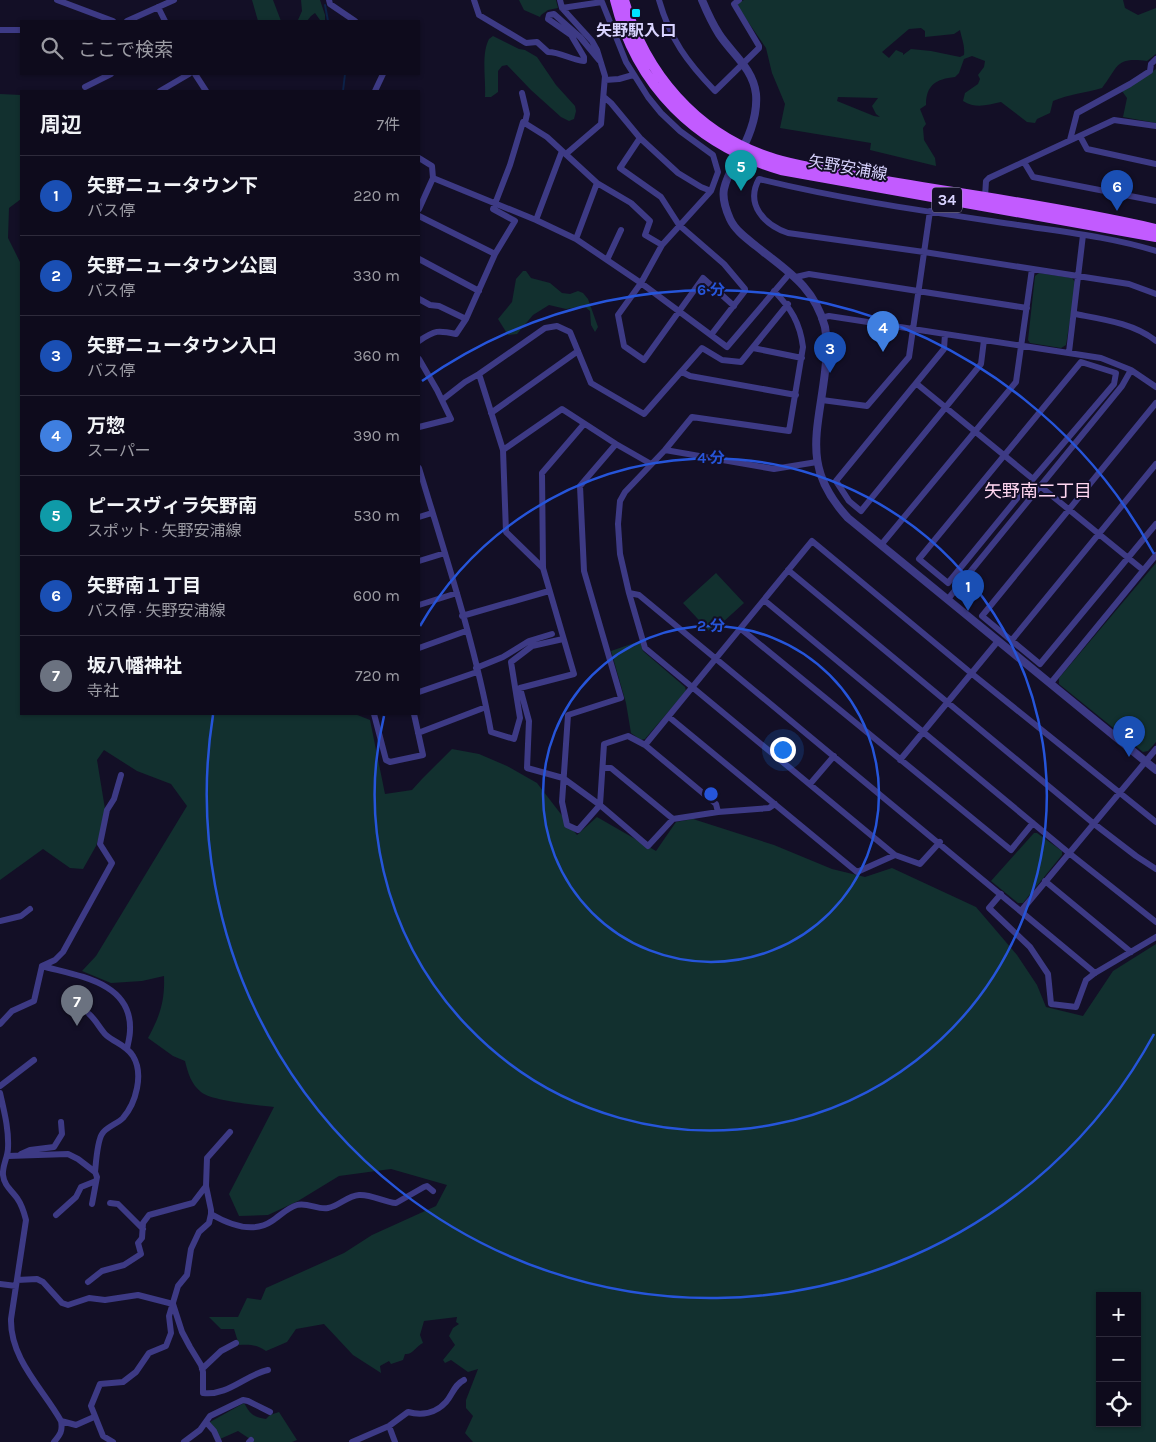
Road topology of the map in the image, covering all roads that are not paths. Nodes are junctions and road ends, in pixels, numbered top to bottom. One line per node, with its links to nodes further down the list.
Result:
1 (57, 0): 13 (street)
2 (174, 0): 11 (street)
3 (329, 0): 16 (street)
4 (474, 0): 20 (street)
5 (560, 0): 12 (street)
6 (615, 0): 39 (main road, 矢野安浦線 / 34)
7 (624, 0): 39 (main road, 矢野安浦線 / 34)
8 (658, 0): 21 (street)
9 (702, 0): 21 (street)
10 (739, 0): 21 (street)
11 (158, 7): 14 (street); 15 (street)
12 (562, 8): 20 (street); 26 (street)
13 (110, 20)
14 (129, 20)
15 (164, 20)
16 (354, 20)
17 (0, 30): 18 (street)
18 (20, 30)
19 (1156, 59): 38 (street)
20 (599, 60): 27 (street)
21 (743, 63): 39 (street)
22 (109, 75): 28 (street)
23 (187, 75): 29 (street)
24 (196, 75): 30 (street)
25 (383, 75): 31 (street)
26 (632, 75): 27 (street); 46 (street)
27 (605, 80): 33 (street)
28 (85, 87)
29 (162, 90)
30 (205, 90)
31 (375, 90)
32 (522, 92): 34 (street)
33 (604, 97): 37 (street); 40 (street)
34 (525, 123): 40 (street); 49 (street)
35 (1156, 126): 36 (street)
36 (1080, 136): 38 (street); 43 (street)
37 (640, 138): 46 (street); 54 (street)
38 (1070, 140): 42 (street)
39 (741, 151): 47 (main road, 矢野安浦線 / 34); 58 (main road, 矢野安浦線 / 34); 67 (street)
40 (564, 152): 45 (street); 53 (street)
41 (420, 159): 44 (street)
42 (1024, 162): 47 (street); 48 (street)
43 (1156, 164)
44 (433, 178): 49 (street); 50 (street)
45 (597, 183): 59 (street); 60 (street)
46 (711, 191): 54 (street)
47 (985, 196): 55 (main road, 矢野安浦線 / 34)
48 (1156, 202)
49 (495, 203): 53 (street); 63 (street)
50 (420, 208)
51 (930, 212): 57 (street); 62 (street); 62 (street)
52 (420, 216): 63 (street)
53 (536, 220): 59 (street)
54 (679, 225): 60 (street); 76 (street)
55 (1156, 229)
56 (621, 230): 65 (street)
57 (1084, 235): 61 (street); 68 (street)
58 (1156, 237)
59 (576, 238): 65 (street)
60 (662, 245): 69 (street)
61 (1156, 251)
62 (924, 252): 66 (street); 72 (street)
63 (495, 254): 70 (street)
64 (420, 260): 70 (street)
65 (607, 260): 69 (street)
66 (1032, 269): 68 (street); 77 (street)
67 (793, 275): 71 (street); 72 (street); 80 (street)
68 (1080, 276): 73 (street); 79 (street)
69 (641, 283): 78 (street); 78 (street)
70 (478, 291): 81 (street)
71 (774, 291): 75 (street); 84 (street)
72 (918, 291): 77 (street); 82 (street)
73 (1156, 294)
74 (420, 300): 81 (street)
75 (788, 304): 89 (street); 92 (street)
76 (734, 306): 78 (street); 84 (street)
77 (1027, 308): 88 (street)
78 (677, 311): 84 (street)
79 (1075, 314): 87 (street); 91 (street)
80 (821, 318): 82 (street); 101 (street)
81 (466, 319): 85 (street)
82 (913, 328): 83 (street); 101 (street)
83 (945, 334): 86 (street); 97 (street)
84 (711, 335)
85 (420, 340)
86 (984, 340): 88 (street); 103 (street)
87 (1156, 341)
88 (1022, 345): 91 (street); 107 (street)
89 (753, 348): 92 (street); 95 (street)
90 (578, 351): 95 (street); 96 (street); 104 (street)
91 (1069, 352): 94 (street)
92 (802, 358): 99 (street)
93 (420, 361): 100 (street)
94 (1131, 370): 98 (street); 117 (street)
95 (682, 372): 99 (street)
96 (479, 374): 100 (street); 104 (street)
97 (917, 384): 103 (street); 103 (street)
98 (1156, 387)
99 (796, 395): 110 (street)
100 (442, 400): 106 (street)
101 (822, 400): 112 (street)
102 (1156, 403): 118 (street)
103 (945, 408): 107 (street)
104 (491, 412): 109 (street)
105 (584, 424): 108 (street); 109 (street); 128 (street)
106 (420, 427)
107 (975, 431): 111 (street); 123 (street)
108 (616, 444): 113 (street); 166 (street)
109 (503, 450): 128 (street)
110 (665, 450): 112 (street); 113 (street)
111 (1004, 456): 116 (street); 116 (street); 116 (street)
112 (817, 462): 123 (street)
113 (651, 464): 133 (street)
114 (1156, 464): 122 (street)
115 (420, 472): 119 (street)
116 (1033, 479)
117 (1040, 486): 118 (street); 134 (street)
118 (1069, 510): 122 (street); 142 (street)
119 (432, 513): 120 (street); 124 (street)
120 (420, 517)
121 (1156, 524): 126 (street)
122 (1098, 534): 126 (street); 142 (street)
123 (881, 545): 134 (street)
124 (445, 553): 127 (street); 132 (street)
125 (1156, 555): 130 (street)
126 (1128, 558): 130 (street); 142 (street)
127 (420, 561)
128 (542, 568): 131 (street)
129 (788, 570): 135 (street); 147 (street); 151 (street)
130 (1143, 570): 148 (street)
131 (549, 591): 137 (street); 141 (street)
132 (456, 593): 136 (street); 137 (street)
133 (629, 593): 145 (street); 149 (street)
134 (948, 599): 143 (street)
135 (764, 600): 138 (street); 156 (street)
136 (420, 605)
137 (462, 616): 139 (street)
138 (741, 629): 145 (street); 161 (street)
139 (466, 631): 144 (street); 146 (street)
140 (552, 634): 146 (street)
141 (563, 639): 152 (street); 166 (street)
142 (1012, 640)
143 (998, 641): 147 (street); 148 (street)
144 (420, 648)
145 (717, 658): 149 (street); 160 (street)
146 (477, 670): 150 (street); 152 (street)
147 (971, 673): 151 (street); 168 (street)
148 (1050, 684): 162 (street)
149 (692, 688): 155 (street); 167 (street)
150 (420, 692)
151 (946, 702): 156 (street); 175 (street)
152 (486, 707): 157 (street)
153 (374, 715): 157 (street)
154 (414, 715): 157 (street)
155 (669, 717): 158 (street); 169 (street)
156 (922, 731): 161 (street); 173 (street)
157 (418, 733)
158 (645, 745): 163 (street); 171 (street)
159 (1156, 748): 162 (street)
160 (834, 756): 167 (street); 176 (street)
161 (900, 760): 173 (street)
162 (1145, 762): 164 (street); 168 (street)
163 (603, 768): 170 (street); 172 (street)
164 (1156, 770)
165 (121, 775): 188 (street)
166 (563, 778): 170 (street); 170 (street)
167 (810, 784): 178 (street)
168 (1119, 792): 174 (street); 175 (street)
169 (775, 804): 171 (street); 178 (street)
170 (600, 805): 172 (street)
171 (718, 812): 172 (street)
172 (673, 819)
173 (1033, 822): 177 (street)
174 (1156, 822)
175 (1093, 824): 177 (street); 179 (street)
176 (940, 842): 178 (street); 181 (street)
177 (1069, 853): 180 (street); 185 (street)
178 (895, 855)
179 (1156, 869)
180 (1046, 882): 183 (street); 187 (street)
181 (1001, 894): 183 (street); 189 (street)
182 (30, 909): 184 (street)
183 (1021, 911): 189 (street)
184 (0, 921)
185 (1156, 922)
186 (1156, 937): 187 (street)
187 (1132, 952): 189 (street)
188 (42, 966): 191 (street); 192 (street)
189 (1095, 973)
190 (89, 1014): 192 (street)
191 (0, 1024)
192 (128, 1049): 200 (street)
193 (34, 1060): 194 (street)
194 (0, 1086)
195 (0, 1093): 198 (street)
196 (60, 1122): 199 (street)
197 (230, 1132): 202 (street)
198 (8, 1156): 199 (street); 210 (street)
199 (16, 1156): 200 (street)
200 (95, 1172): 201 (street)
201 (96, 1181): 205 (street); 207 (street)
202 (206, 1186): 206 (street); 208 (street)
203 (433, 1191): 206 (street)
204 (110, 1202): 208 (street)
205 (92, 1204)
206 (210, 1214): 212 (street)
207 (56, 1216)
208 (143, 1229): 209 (street)
209 (88, 1282)
210 (17, 1283): 211 (street); 212 (street); 219 (street)
211 (0, 1284)
212 (173, 1304): 214 (street); 218 (street)
213 (236, 1343): 214 (street)
214 (202, 1369): 215 (street)
215 (268, 1370)
216 (464, 1380): 221 (street)
217 (270, 1412): 220 (street)
218 (94, 1417): 219 (street); 222 (street)
219 (61, 1422): 223 (street)
220 (206, 1422): 225 (street); 226 (street)
221 (389, 1426): 227 (street); 228 (street)
222 (101, 1439): 224 (street)
223 (54, 1442)
224 (113, 1442)
225 (184, 1442)
226 (219, 1442)
227 (352, 1442)
228 (395, 1442)

